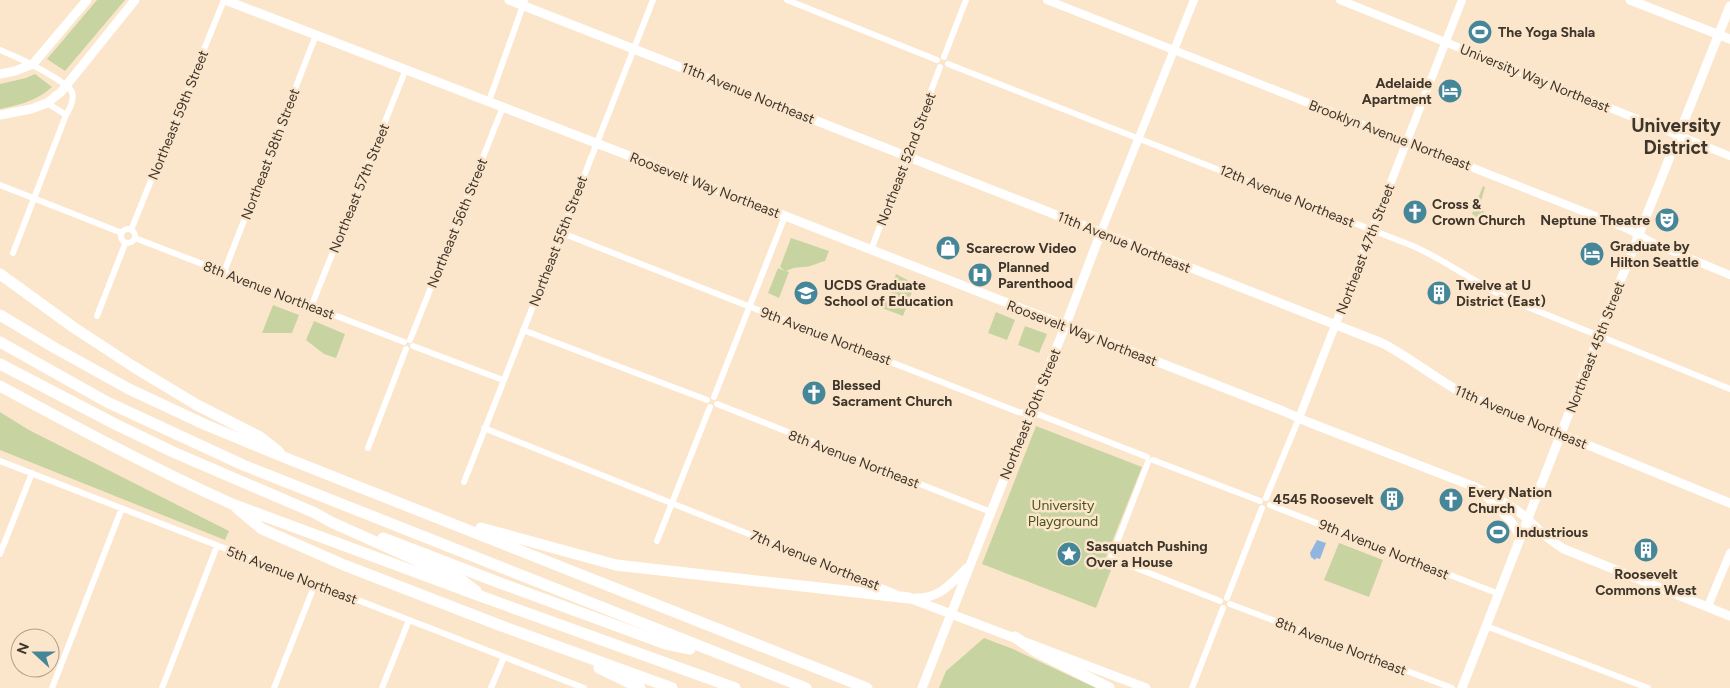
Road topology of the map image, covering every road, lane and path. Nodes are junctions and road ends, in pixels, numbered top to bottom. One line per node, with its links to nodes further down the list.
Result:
1 (87, 0): 23 (main road)
2 (135, 0): 28 (main road)
3 (224, 0): 16 (main road, Roosevelt Way Northeast); 43 (street, Northeast 59th Street)
4 (509, 0): 13 (main road, 11th Avenue Northeast)
5 (653, 0): 19 (street, Northeast 55th Street)
6 (787, 0): 22 (street)
7 (966, 0): 22 (street)
8 (1047, 0): 21 (street, Brooklyn Avenue Northeast)
9 (1194, 0): 21 (street, Northeast 50th Street)
10 (1340, 0): 18 (street, University Way Northeast)
11 (1462, 0): 18 (street, Northeast 47th Street)
12 (1630, 0): 15 (main road)
13 (524, 3): 19 (main road, 11th Avenue Northeast); 29 (street)
14 (1730, 6): 15 (main road, Northeast 45th Street)
15 (1719, 34): 17 (main road); 34 (main road, Northeast 45th Street)
16 (316, 35): 26 (main road, Roosevelt Way Northeast); 53 (street, Northeast 58th Street)
17 (1730, 39)
18 (1446, 42): 34 (street, University Way Northeast); 36 (street, Northeast 47th Street)
19 (634, 48): 37 (street, Northeast 55th Street); 38 (main road, 11th Avenue Northeast)
20 (0, 50): 23 (street)
21 (1174, 50): 35 (street, Northeast 50th Street); 36 (street, Brooklyn Avenue Northeast)
22 (941, 58): 24 (street); 25 (street)
23 (33, 64): 27 (main road); 28 (street)
24 (948, 64): 25 (street); 35 (street, 12th Avenue Northeast)
25 (940, 67): 38 (street, Northeast 52nd Street)
26 (406, 69): 29 (main road, Roosevelt Way Northeast); 57 (street, Northeast 57th Street)
27 (0, 74)
28 (66, 85): 30 (main road); 33 (street)
29 (489, 101): 31 (main road, Roosevelt Way Northeast)
30 (47, 103): 32 (main road); 33 (street)
31 (503, 107): 37 (main road, Roosevelt Way Northeast); 65 (street, Northeast 56th Street)
32 (0, 115)
33 (66, 115): 41 (street)
34 (1678, 136): 39 (street, University Way Northeast); 48 (main road, Northeast 45th Street)
35 (1139, 138): 44 (street, 12th Avenue Northeast); 45 (street, Northeast 50th Street)
36 (1407, 142): 44 (street, Northeast 47th Street); 48 (street, Brooklyn Avenue Northeast)
37 (596, 144): 42 (main road, Roosevelt Way Northeast); 47 (street, Northeast 55th Street)
38 (908, 156): 45 (main road, 11th Avenue Northeast); 51 (street, Northeast 52nd Street)
39 (1730, 156)
40 (0, 184): 41 (street)
41 (34, 198): 46 (street); 52 (street)
42 (785, 216): 51 (main road, Roosevelt Way Northeast); 56 (street)
43 (132, 230): 46 (street); 49 (street)
44 (1372, 230): 60 (street, Northeast 47th Street); 63 (street, 12th Avenue Northeast)
45 (1101, 232): 60 (main road, 11th Avenue Northeast); 61 (main road, Northeast 50th Street)
46 (122, 233): 50 (street)
47 (562, 233): 56 (street, 9th Avenue Northeast); 62 (street, Northeast 55th Street)
48 (1639, 235): 55 (street, Brooklyn Avenue Northeast); 63 (main road, Northeast 45th Street)
49 (135, 238): 50 (street); 53 (street, 8th Avenue Northeast)
50 (125, 244): 59 (street)
51 (872, 250): 61 (main road, Roosevelt Way Northeast)
52 (13, 253)
53 (224, 272): 57 (street, 8th Avenue Northeast)
54 (0, 274): 78 (highway)
55 (1730, 275)
56 (748, 306): 70 (street); 73 (street, 9th Avenue Northeast)
57 (311, 307): 65 (street, 8th Avenue Northeast)
58 (0, 315): 78 (highway)
59 (97, 316)
60 (1335, 325): 74 (street, Northeast 47th Street); 76 (main road, 11th Avenue Northeast)
61 (1065, 327): 73 (main road, Northeast 50th Street); 74 (main road, Roosevelt Way Northeast)
62 (523, 330): 67 (street, Northeast 55th Street); 70 (street)
63 (1599, 336): 69 (street, 12th Avenue Northeast); 76 (main road, Northeast 45th Street)
64 (0, 342): 113 (highway)
65 (408, 344): 67 (street, 8th Avenue Northeast); 77 (street, Northeast 56th Street)
66 (0, 364): 91 (highway)
67 (504, 380): 75 (street, Northeast 55th Street)
68 (0, 386): 87 (highway)
69 (1730, 389)
70 (710, 399): 71 (street); 72 (street)
71 (717, 404): 72 (street); 90 (street, 8th Avenue Northeast)
72 (710, 407): 84 (street)
73 (1030, 414): 79 (street, 9th Avenue Northeast); 90 (main road, Northeast 50th Street)
74 (1299, 418): 83 (main road, Roosevelt Way Northeast); 85 (street, Northeast 47th Street)
75 (484, 428): 82 (street, Northeast 55th Street); 84 (street, 7th Avenue Northeast)
76 (1561, 434): 86 (main road, 11th Avenue Northeast); 92 (main road, Northeast 45th Street)
77 (368, 448)
78 (290, 460): 89 (highway)
79 (1149, 460): 85 (street, 9th Avenue Northeast); 103 (street, 8th Avenue Northeast)
80 (0, 461): 81 (street, 5th Avenue Northeast)
81 (32, 473): 88 (street, 5th Avenue Northeast); 97 (street)
82 (464, 482)
83 (1481, 490): 92 (main road, Roosevelt Way Northeast); 93 (main road)
84 (673, 503): 94 (street); 102 (street, 7th Avenue Northeast)
85 (1264, 503): 100 (street, 9th Avenue Northeast); 103 (street, Northeast 47th Street)
86 (1730, 503)
87 (232, 504): 101 (highway); 109 (highway)
88 (122, 508): 95 (street, 5th Avenue Northeast); 114 (street)
89 (424, 512): 102 (highway); 124 (highway)
90 (991, 512): 98 (main road, Northeast 50th Street)
91 (315, 513): 101 (highway); 113 (highway)
92 (1528, 519): 93 (main road, Northeast 45th Street); 104 (main road, Roosevelt Way Northeast)
93 (1520, 539): 100 (main road, Northeast 45th Street)
94 (657, 541)
95 (217, 546): 99 (street, 5th Avenue Northeast); 115 (street)
96 (1730, 553): 104 (street)
97 (0, 554)
98 (970, 565): 102 (main road); 105 (main road, Northeast 50th Street)
99 (315, 584): 107 (street, 5th Avenue Northeast); 116 (street)
100 (1499, 594): 110 (main road, Northeast 45th Street)
101 (483, 597): 122 (highway)
102 (909, 598): 105 (main road, 7th Avenue Northeast)
103 (1225, 601): 128 (street); 129 (street, 8th Avenue Northeast)
104 (1708, 606): 106 (main road, Roosevelt Way Northeast)
105 (951, 614): 111 (main road, 7th Avenue Northeast); 125 (main road, Northeast 50th Street)
106 (1726, 614): 108 (main road)
107 (409, 620): 112 (street, 5th Avenue Northeast); 117 (street)
108 (1730, 621)
109 (499, 625): 120 (highway); 121 (highway)
110 (1486, 626): 130 (main road, Northeast 45th Street); 131 (street)
111 (1015, 637): 126 (highway); 127 (main road, 7th Avenue Northeast)
112 (504, 657): 118 (street); 119 (street, 5th Avenue Northeast)
113 (726, 657): 123 (highway)
114 (52, 688)
115 (162, 688)
116 (274, 688)
117 (382, 688)
118 (491, 688)
119 (584, 688)
120 (640, 688)
121 (672, 688)
122 (735, 688)
123 (806, 688)
124 (868, 688)
125 (922, 688)
126 (1109, 688)
127 (1146, 688)
128 (1192, 688)
129 (1452, 688)
130 (1462, 688)
131 (1648, 688)

